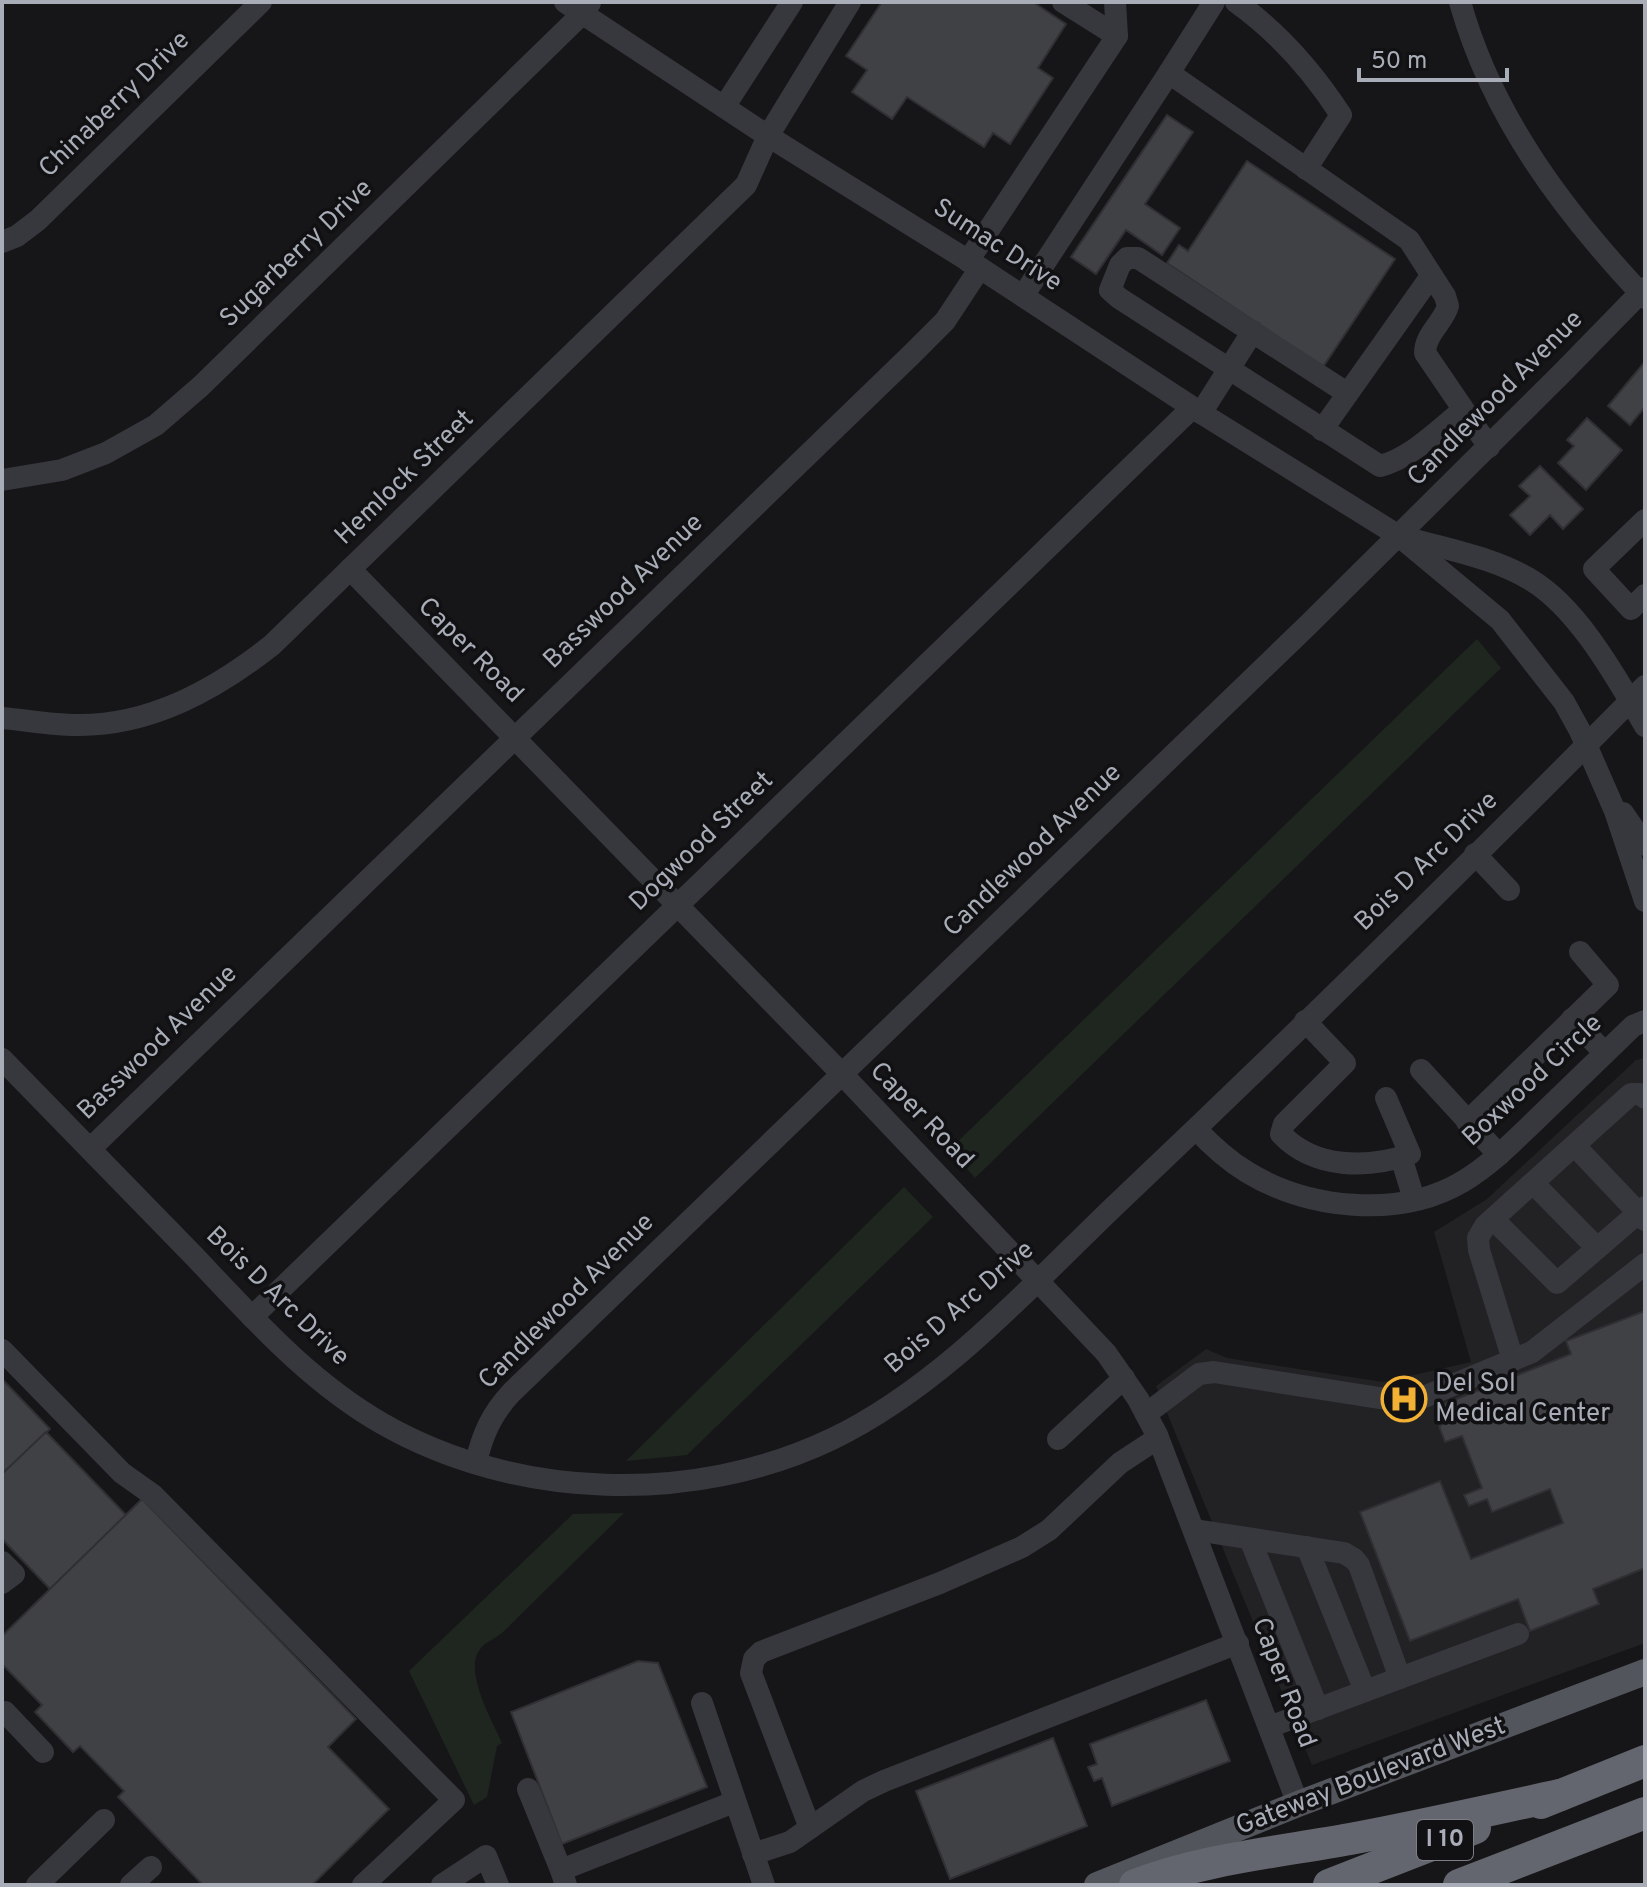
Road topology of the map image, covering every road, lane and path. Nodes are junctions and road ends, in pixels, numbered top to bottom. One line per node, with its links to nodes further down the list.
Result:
1 (261, 2): 15 (street, Chinaberry Drive)
2 (792, 2): 12 (street)
3 (850, 2): 13 (street, Hemlock Street)
4 (1063, 2): 10 (street)
5 (1115, 2): 10 (street)
6 (1214, 2): 11 (street)
7 (1236, 2): 14 (street)
8 (1460, 2): 18 (street)
9 (579, 6): 12 (street, Sumac Drive); 27 (street, Sugarberry Drive)
10 (1117, 36): 16 (street, Basswood Avenue)
11 (1169, 73): 14 (street); 19 (street)
12 (724, 107): 13 (street, Sumac Drive)
13 (768, 136): 16 (street, Sumac Drive); 30 (street, Hemlock Street)
14 (1306, 169): 17 (street)
15 (2, 242)
16 (974, 264): 19 (street, Sumac Drive); 35 (street, Basswood Avenue)
17 (1431, 276): 22 (street); 24 (street)
18 (1643, 293): 26 (street, Candlewood Avenue)
19 (1023, 296): 23 (street, Sumac Drive)
20 (1253, 331): 21 (street, Dogwood Street); 21 (street); 22 (street)
21 (1230, 369): 23 (street, Dogwood Street); 25 (street)
22 (1347, 393): 25 (street)
23 (1197, 410): 29 (street, Sumac Drive); 42 (street, Dogwood Street)
24 (1463, 410): 25 (street); 26 (street)
25 (1322, 430)
26 (1489, 447): 29 (street, Candlewood Avenue)
27 (2, 480)
28 (1645, 520): 31 (street)
29 (1399, 536): 32 (street, Sumac Drive); 36 (street, Sumac Drive); 50 (street, Candlewood Avenue)
30 (350, 569): 33 (street, Hemlock Street); 35 (street, Caper Road)
31 (1645, 595)
32 (1638, 694): 34 (street, Sumac Drive); 36 (street, Bois D Arc Drive)
33 (2, 718)
34 (1645, 726)
35 (515, 736): 42 (street, Caper Road); 56 (street, Basswood Avenue)
36 (1586, 745): 37 (street, Sumac Drive); 39 (street, Bois D Arc Drive)
37 (1603, 782): 38 (street); 41 (street, Sumac Drive)
38 (1645, 845)
39 (1475, 854): 40 (street); 45 (street, Bois D Arc Drive)
40 (1509, 890)
41 (1645, 901)
42 (678, 904): 50 (street, Caper Road); 66 (street, Dogwood Street)
43 (1580, 952): 44 (street)
44 (1572, 1019): 47 (street); 53 (street)
45 (1305, 1021): 54 (street, Bois D Arc Drive); 58 (street)
46 (1645, 1021): 47 (street, Boxwood Circle)
47 (1605, 1053): 57 (street, Boxwood Circle)
48 (2, 1059): 56 (street, Bois D Arc Drive)
49 (1421, 1070): 53 (street)
50 (842, 1074): 65 (street, Caper Road); 73 (street, Candlewood Avenue)
51 (1386, 1098): 58 (street)
52 (1645, 1098): 55 (street)
53 (1467, 1122): 57 (street)
54 (1196, 1129): 60 (street, Boxwood Circle); 65 (street, Bois D Arc Drive)
55 (1575, 1146): 59 (street); 61 (street)
56 (90, 1149): 66 (street, Bois D Arc Drive)
57 (1499, 1155): 60 (street, Boxwood Circle)
58 (1401, 1157): 60 (street)
59 (1534, 1184): 62 (street); 63 (street)
60 (1414, 1199)
61 (1643, 1213): 63 (street)
62 (1493, 1219): 63 (street); 68 (street)
63 (1597, 1248)
64 (1645, 1264): 68 (street)
65 (1037, 1279): 69 (street, Caper Road); 73 (street, Bois D Arc Drive)
66 (252, 1317): 73 (street, Bois D Arc Drive)
67 (2, 1350): 100 (street)
68 (1513, 1360): 70 (street)
69 (1124, 1378): 70 (street, Caper Road); 72 (street)
70 (1146, 1414): 71 (street, Caper Road)
71 (1158, 1438): 74 (street, Caper Road); 96 (street)
72 (1058, 1439)
73 (476, 1463)
74 (1195, 1530): 75 (street); 80 (street, Caper Road)
75 (1250, 1539): 76 (street); 85 (street)
76 (1307, 1547): 82 (street); 83 (street)
77 (2, 1562): 78 (street)
78 (2, 1583)
79 (1518, 1634): 82 (street)
80 (1238, 1643): 87 (street, Caper Road); 96 (street)
81 (1645, 1672): 93 (main road, Gateway Boulevard West)
82 (1400, 1678): 83 (street)
83 (1365, 1691): 85 (street)
84 (702, 1703): 92 (street)
85 (1318, 1709): 87 (street)
86 (2, 1715): 88 (street)
87 (1269, 1727): 93 (street, Caper Road)
88 (43, 1752)
89 (1645, 1761): 91 (highway, I 10)
90 (528, 1789): 99 (street)
91 (1560, 1795): 107 (highway); 108 (highway, I 10)
92 (734, 1802): 97 (street); 99 (street)
93 (1298, 1804): 106 (main road, Gateway Boulevard West)
94 (1645, 1813): 109 (highway, I 10)
95 (104, 1820): 101 (street)
96 (810, 1828): 97 (street)
97 (753, 1854): 105 (street)
98 (151, 1867): 102 (street)
99 (563, 1877)
100 (374, 1881)
101 (37, 1885)
102 (131, 1885)
103 (442, 1885): 104 (street)
104 (498, 1885)
105 (764, 1885)
106 (1097, 1885)
107 (1135, 1885)
108 (1329, 1885)
109 (1459, 1885)

